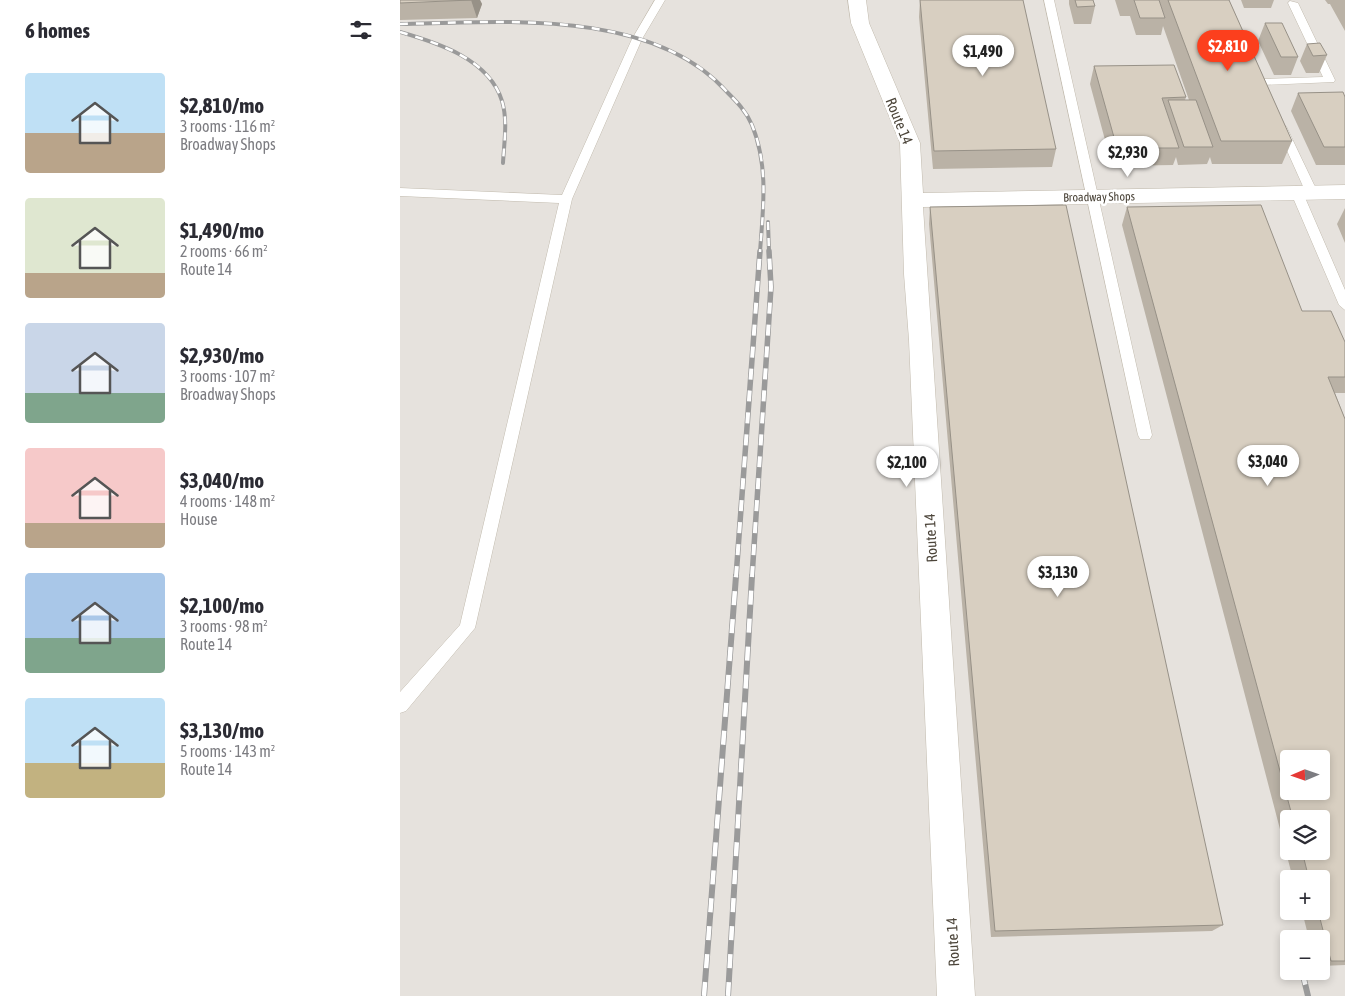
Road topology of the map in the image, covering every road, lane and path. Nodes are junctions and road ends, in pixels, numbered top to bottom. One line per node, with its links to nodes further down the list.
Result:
1 (660, 0): 11 (lane)
2 (857, 0): 12 (street, Route 14)
3 (1049, 0): 10 (lane)
4 (1293, 4): 5 (lane)
5 (1261, 82)
6 (1276, 116): 9 (lane)
7 (400, 192): 11 (lane)
8 (1345, 192): 9 (street, Broadway Shops)
9 (1305, 193): 10 (street, Broadway Shops); 13 (lane)
10 (1092, 197): 12 (street, Broadway Shops); 14 (lane)
11 (566, 199): 15 (lane)
12 (913, 200): 16 (street, Route 14)
13 (1345, 305)
14 (1146, 435)
15 (400, 705)
16 (956, 996)

